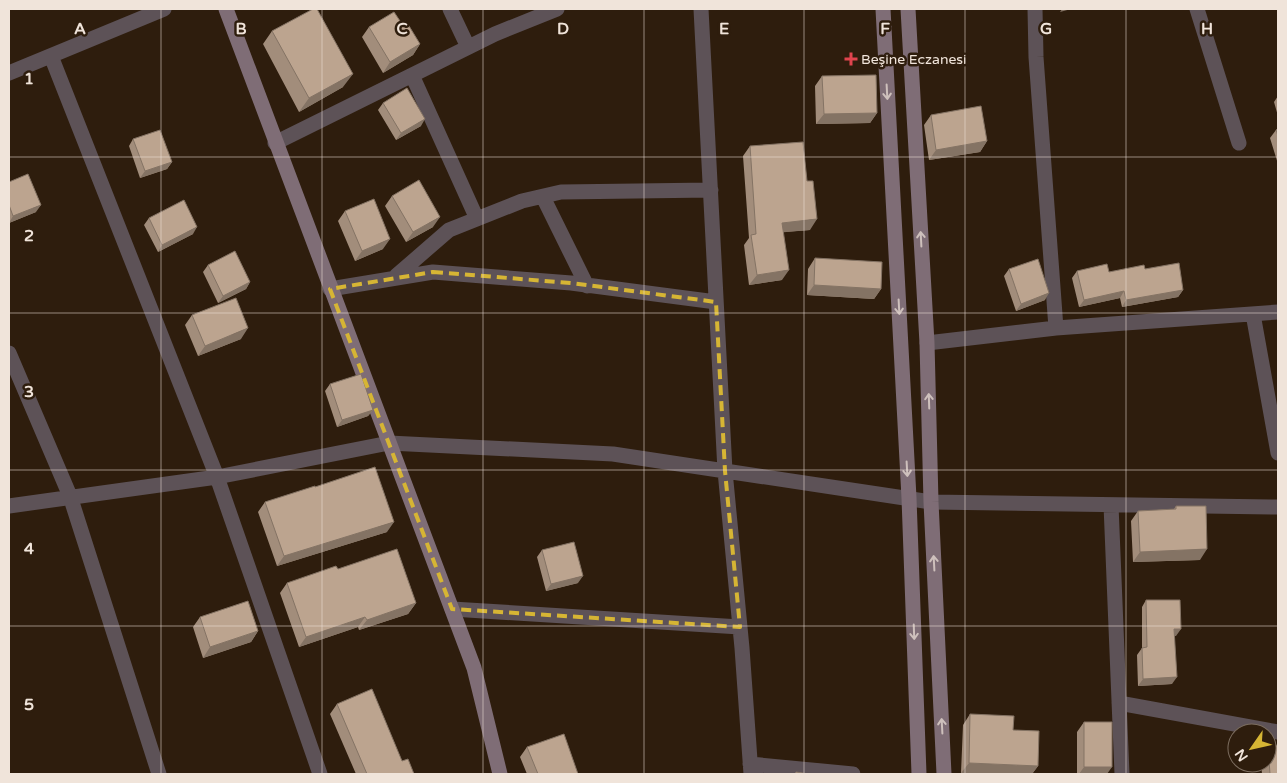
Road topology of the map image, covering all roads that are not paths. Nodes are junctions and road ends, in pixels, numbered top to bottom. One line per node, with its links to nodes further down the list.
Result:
1 (164, 9): 11 (street)
2 (226, 9): 14 (street)
3 (450, 9): 10 (street)
4 (557, 9): 10 (street)
5 (702, 9): 16 (street)
6 (883, 9): 33 (street, one-way to 33)
7 (908, 9): 26 (street, one-way to 7)
8 (1035, 9): 25 (street)
9 (1196, 9): 15 (street)
10 (468, 48): 13 (street)
11 (51, 56): 12 (street); 31 (street)
12 (9, 73)
13 (412, 75): 14 (street); 18 (street)
14 (275, 143): 21 (street)
15 (1239, 143)
16 (711, 190): 17 (street); 22 (street)
17 (543, 196): 18 (street); 20 (street)
18 (477, 219): 19 (street)
19 (396, 276): 20 (street); 21 (street)
20 (587, 286): 22 (street)
21 (330, 289): 28 (street)
22 (716, 302): 30 (street)
23 (1278, 312): 24 (street)
24 (1253, 314): 25 (street); 29 (street)
25 (1056, 328): 26 (street)
26 (927, 343): 34 (street, one-way to 26)
27 (9, 353): 32 (street)
28 (389, 443): 30 (street); 31 (street); 38 (street)
29 (1278, 454)
30 (725, 470): 33 (street); 39 (street)
31 (217, 477): 32 (street); 44 (street)
32 (70, 496): 36 (street); 43 (street)
33 (909, 498): 34 (street); 47 (street, one-way to 47)
34 (931, 502): 35 (street); 48 (street, one-way to 34)
35 (1110, 505): 37 (street); 40 (street)
36 (9, 506)
37 (1278, 506)
38 (452, 609): 39 (street); 45 (street)
39 (740, 627): 42 (street)
40 (1119, 703): 41 (street); 49 (street)
41 (1278, 732)
42 (751, 769): 46 (street)
43 (159, 774)
44 (320, 774)
45 (500, 774)
46 (853, 774)
47 (919, 774)
48 (944, 774)
49 (1122, 774)

